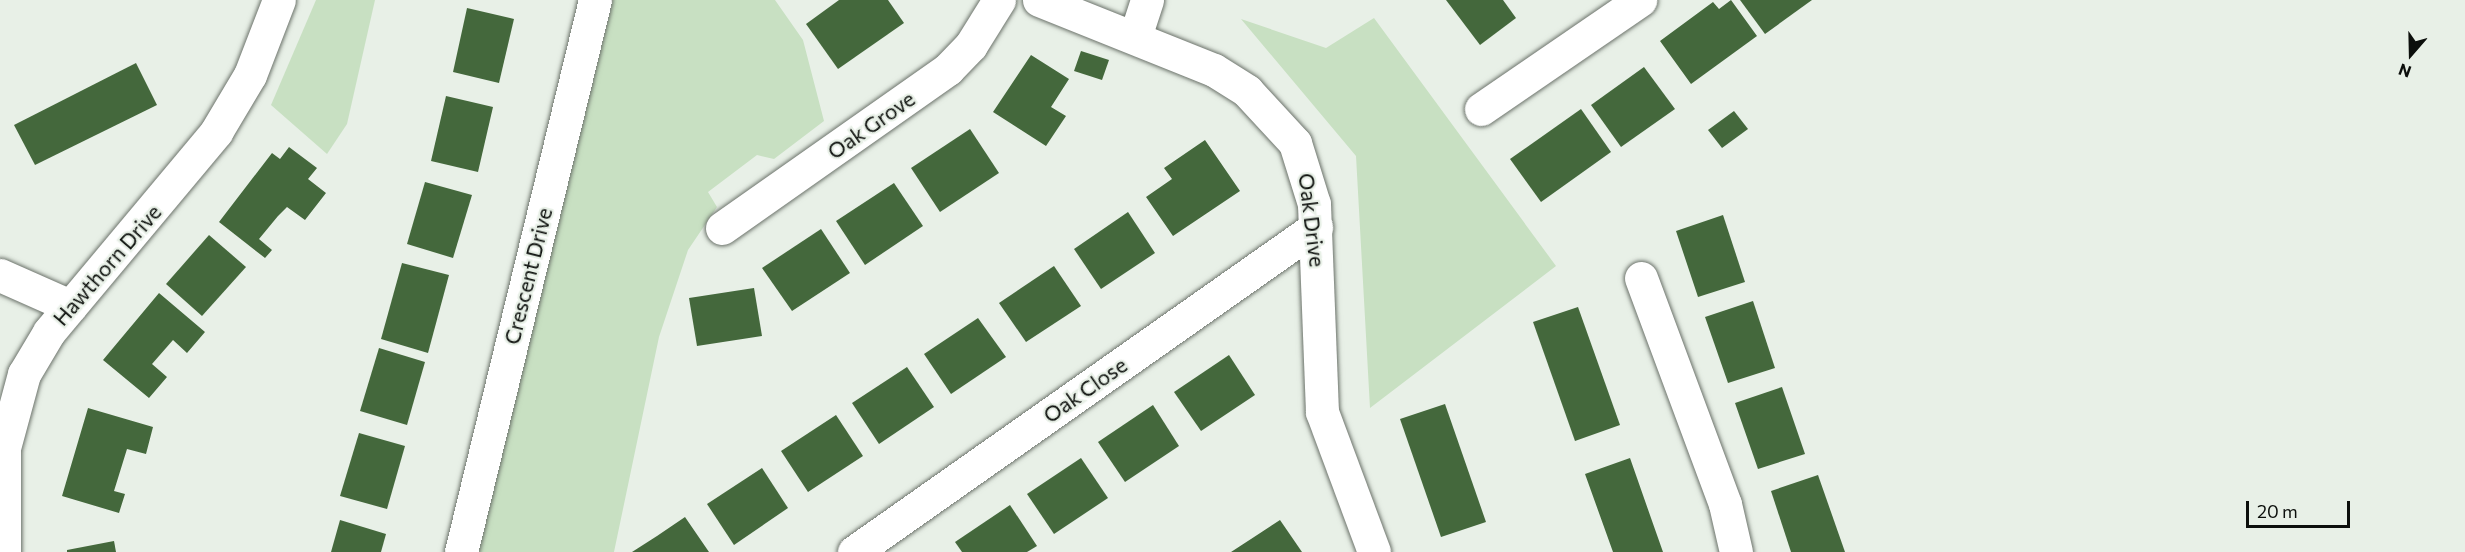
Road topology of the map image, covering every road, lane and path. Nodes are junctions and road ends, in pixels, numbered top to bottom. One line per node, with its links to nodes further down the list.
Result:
1 (279, 0): 13 (street, Hawthorn Drive)
2 (595, 0): 15 (street, Crescent Drive)
3 (999, 0): 10 (street, Oak Grove)
4 (1039, 0): 7 (street, Oak Drive)
5 (1147, 0): 7 (street)
6 (1640, 0): 8 (street)
7 (1136, 37): 9 (street, Oak Drive)
8 (1481, 109)
9 (1316, 227): 16 (street, Oak Close); 17 (street, Oak Drive)
10 (722, 228)
11 (0, 275): 13 (street)
12 (1641, 278): 18 (street)
13 (70, 306): 14 (street, Hawthorn Drive)
14 (4, 552)
15 (461, 552)
16 (854, 552)
17 (1374, 552)
18 (1736, 552)

